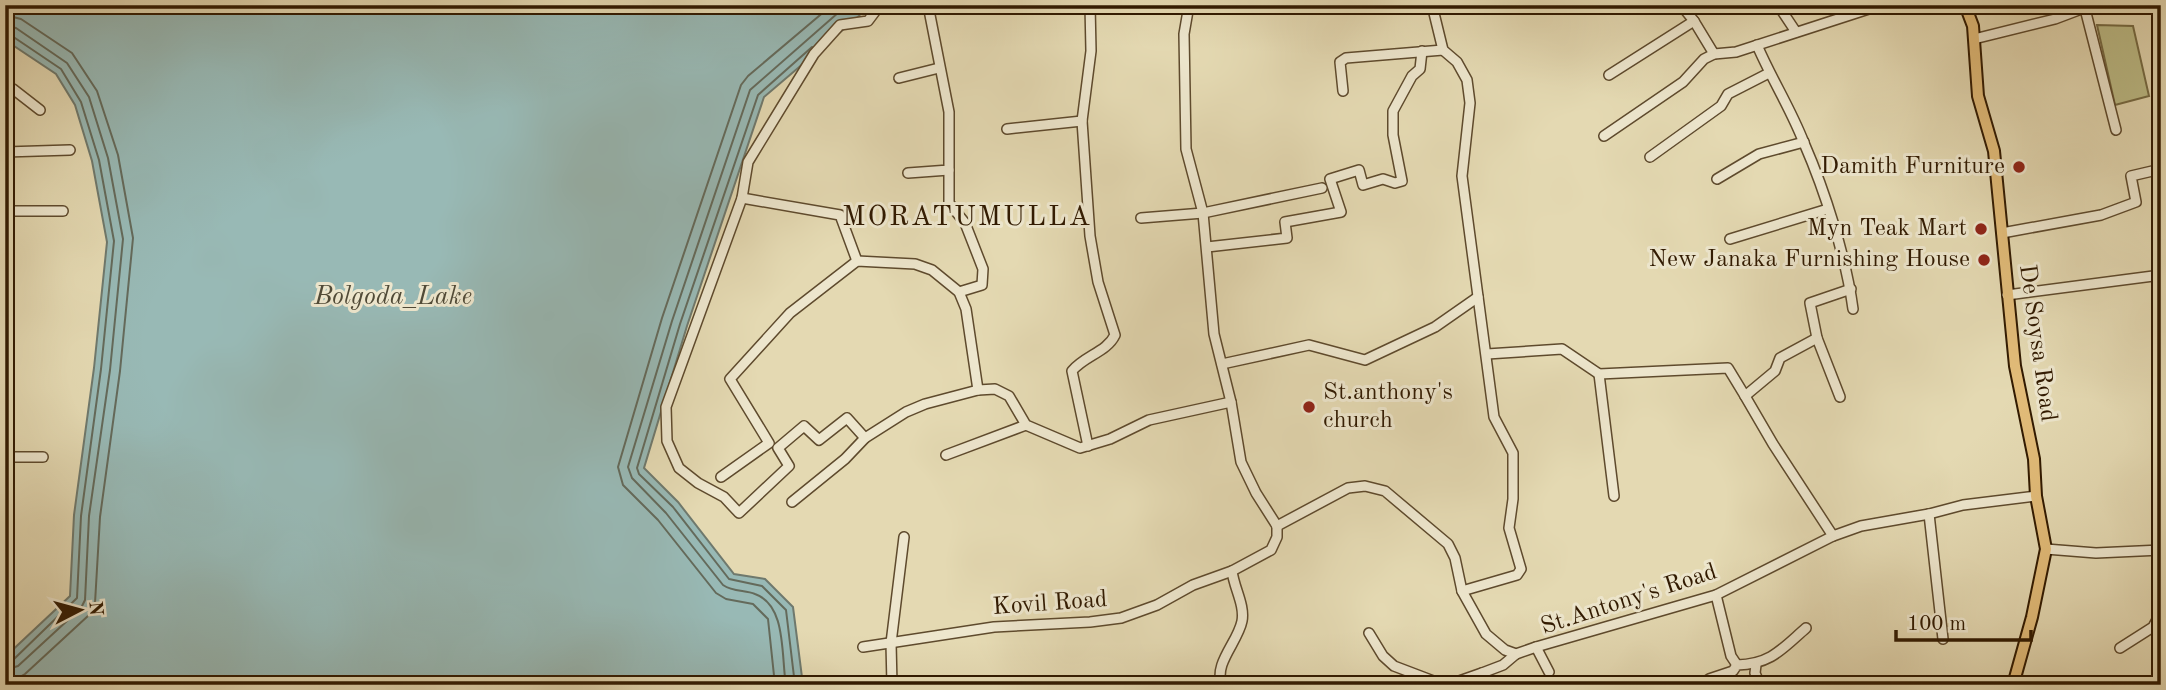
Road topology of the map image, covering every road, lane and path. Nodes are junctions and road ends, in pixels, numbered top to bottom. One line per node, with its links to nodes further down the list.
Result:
1 (880, 5): 38 (street)
2 (928, 5): 18 (street)
3 (1090, 5): 25 (street)
4 (1189, 5): 42 (street)
5 (1432, 5): 15 (street)
6 (1681, 5): 11 (street)
7 (1778, 5): 12 (street)
8 (1881, 5): 12 (street)
9 (1965, 5): 13 (main road, De Soysa Road)
10 (2088, 7): 13 (street); 27 (street)
11 (1694, 21): 17 (street); 20 (street)
12 (1796, 32): 14 (street)
13 (1974, 39): 44 (main road, De Soysa Road)
14 (1756, 45): 17 (street); 19 (street)
15 (1443, 50): 16 (street); 52 (street)
16 (1422, 51): 23 (street); 46 (street)
17 (1714, 54): 28 (street)
18 (939, 68): 21 (street); 34 (street)
19 (1769, 73): 29 (street); 32 (street)
20 (1609, 75)
21 (899, 78)
22 (5, 88): 24 (street)
23 (1343, 91)
24 (40, 110)
25 (1082, 121): 26 (street); 64 (street)
26 (1007, 129)
27 (2116, 130)
28 (1604, 136)
29 (1804, 142): 36 (street); 39 (street)
30 (70, 150): 31 (street)
31 (5, 152)
32 (1650, 157)
33 (2161, 169): 44 (street)
34 (949, 170): 35 (street); 50 (street)
35 (908, 173)
36 (1717, 179)
37 (1322, 188): 42 (street)
38 (742, 198): 47 (street); 63 (street)
39 (1828, 209): 45 (street); 49 (street)
40 (5, 211): 41 (street)
41 (63, 211)
42 (1203, 213): 43 (street); 46 (street)
43 (1141, 218)
44 (2002, 233): 51 (main road, De Soysa Road)
45 (1730, 239)
46 (1207, 247): 56 (street)
47 (857, 261): 50 (street); 68 (street)
48 (2161, 275): 51 (street)
49 (1851, 289): 53 (street); 54 (street)
50 (959, 292): 58 (street)
51 (2007, 295): 70 (main road, De Soysa Road)
52 (1478, 297): 55 (street); 56 (street)
53 (1853, 309)
54 (1817, 338): 59 (street); 60 (street)
55 (1487, 354): 57 (street); 79 (street)
56 (1222, 364): 61 (street)
57 (1599, 374): 59 (street); 69 (street)
58 (978, 390): 62 (street); 63 (street)
59 (1745, 396): 74 (street)
60 (1840, 397)
61 (1231, 402): 64 (street); 73 (street)
62 (1026, 425): 64 (street); 65 (street)
63 (865, 438): 71 (street)
64 (1088, 446)
65 (946, 455)
66 (5, 457): 67 (street)
67 (43, 457)
68 (721, 477)
69 (1615, 496)
70 (2036, 496): 72 (street, St.Antony's Road); 76 (main road, De Soysa Road)
71 (792, 502)
72 (1929, 514): 74 (street, St.Antony's Road); 84 (street)
73 (1277, 526): 78 (street, Kovil Road); 79 (street, St.Antony's Road)
74 (1833, 536): 80 (street, St.Antony's Road)
75 (904, 537): 85 (street)
76 (2046, 549): 77 (street); 100 (main road, De Soysa Road)
77 (2161, 550)
78 (1232, 571): 85 (street, Kovil Road); 95 (street)
79 (1462, 591): 89 (street, St.Antony's Road)
80 (1716, 596): 87 (street, St.Antony's Road); 90 (street)
81 (2161, 612): 88 (street)
82 (1806, 628): 91 (street)
83 (1369, 633): 96 (street)
84 (1943, 639)
85 (891, 642): 86 (street, Kovil Road); 94 (street)
86 (863, 647)
87 (1536, 647): 89 (street, St.Antony's Road); 92 (street, St.Antony's Road)
88 (2120, 648)
89 (1516, 654): 93 (street)
90 (1737, 665): 91 (street); 98 (street)
91 (1756, 665): 99 (street)
92 (1549, 672)
93 (1482, 673): 96 (street); 97 (street)
94 (892, 685)
95 (1222, 685)
96 (1446, 685)
97 (1484, 685)
98 (1707, 685)
99 (1760, 685)
100 (2013, 685)

